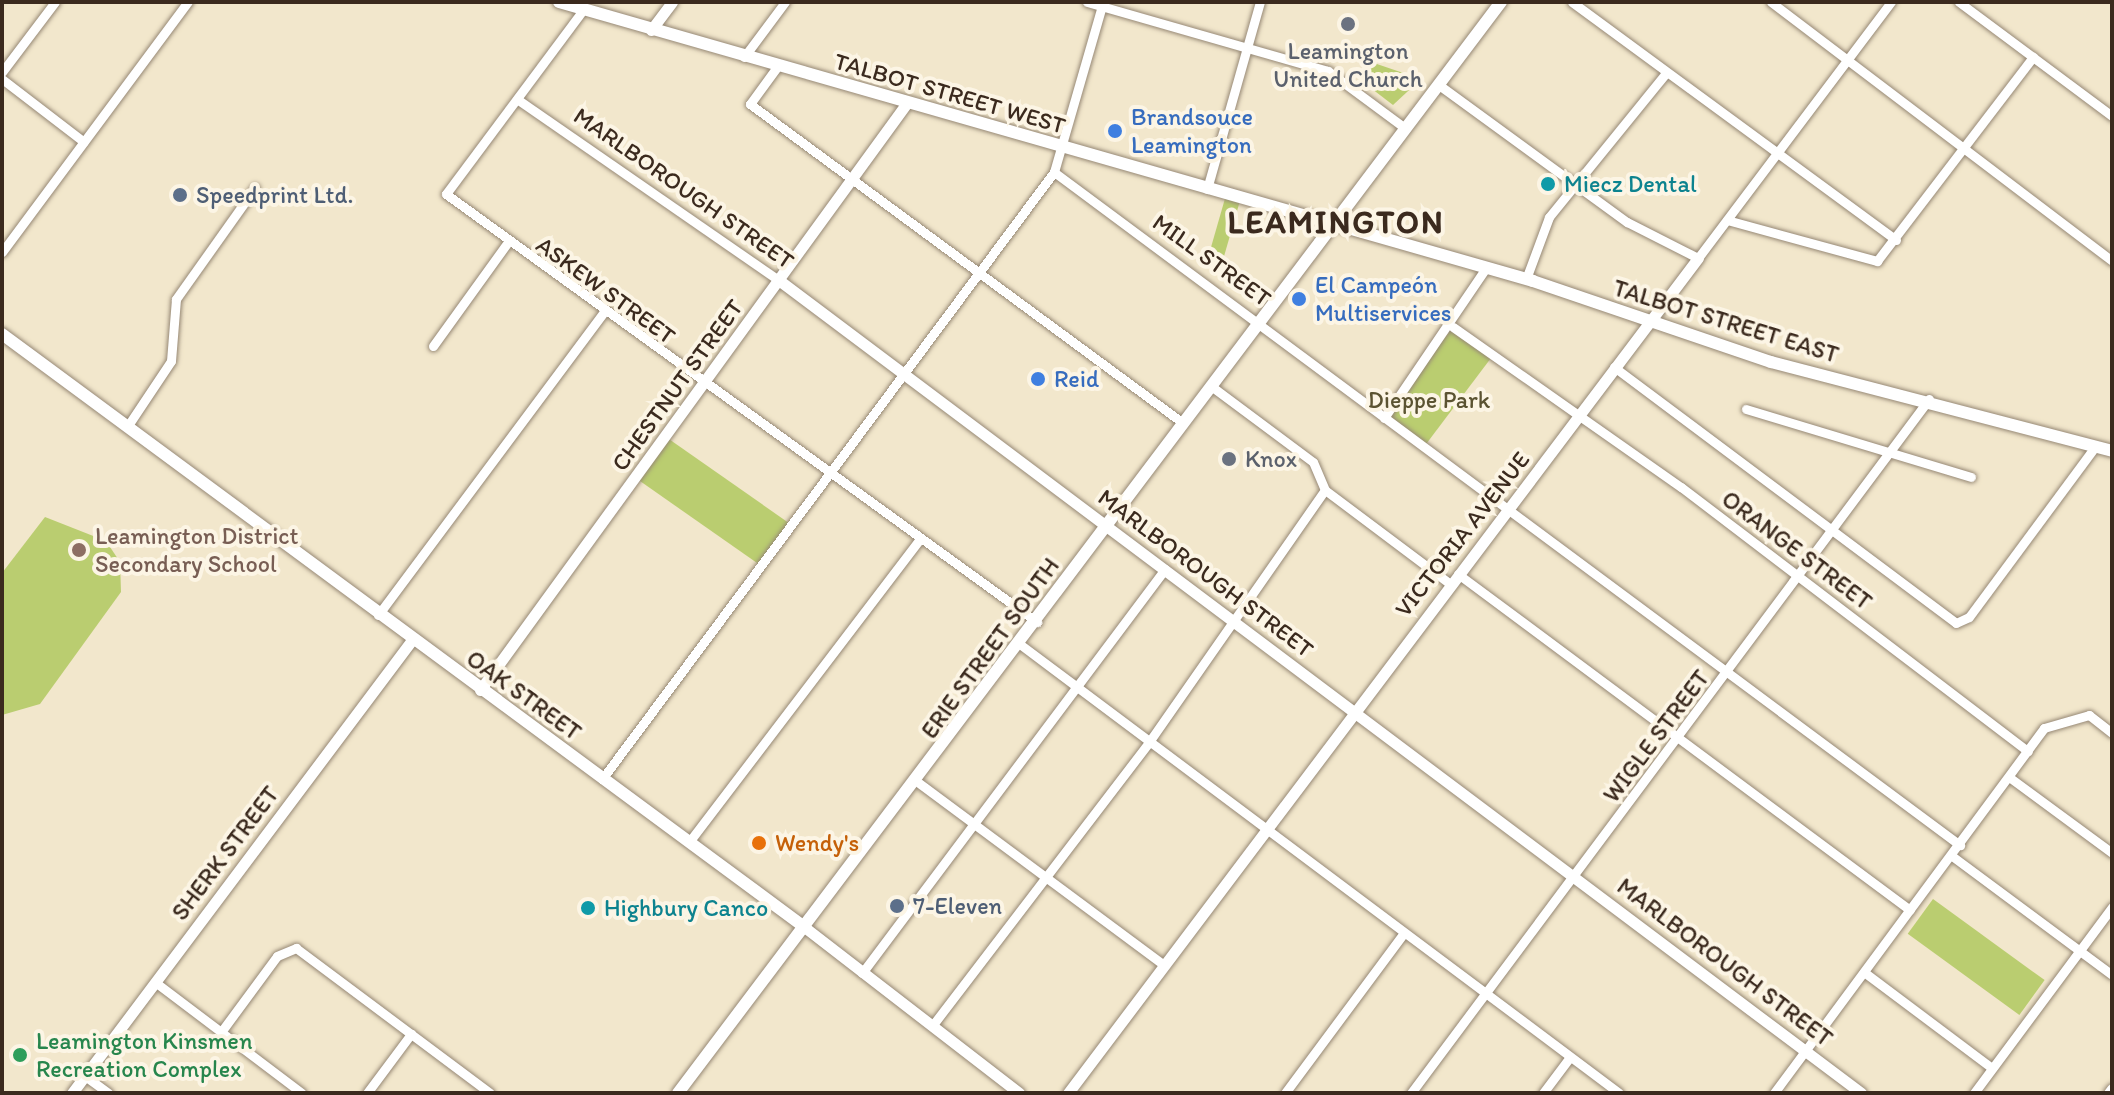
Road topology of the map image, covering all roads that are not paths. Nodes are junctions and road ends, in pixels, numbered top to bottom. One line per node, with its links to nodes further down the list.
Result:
1 (55, 2): 21 (street)
2 (188, 2): 29 (street)
3 (559, 2): 14 (main road, TALBOT STREET WEST)
4 (672, 2): 15 (street)
5 (785, 2): 17 (street)
6 (1087, 2): 13 (street)
7 (1260, 2): 16 (street)
8 (1501, 2): 24 (main road, ERIE STREET SOUTH)
9 (1572, 2): 22 (street)
10 (1771, 2): 19 (street)
11 (1891, 2): 19 (street, VICTORIA AVENUE)
12 (1959, 2): 18 (street)
13 (1103, 4): 16 (street); 30 (street)
14 (583, 10): 15 (main road, TALBOT STREET WEST); 25 (street)
15 (651, 30): 17 (main road, TALBOT STREET WEST)
16 (1245, 47): 28 (street); 37 (street)
17 (744, 57): 20 (main road, TALBOT STREET WEST)
18 (2033, 57): 27 (street); 31 (street)
19 (1847, 60): 31 (street); 32 (street, VICTORIA AVENUE)
20 (777, 67): 26 (main road, TALBOT STREET WEST); 34 (street)
21 (2, 72)
22 (1666, 73): 32 (street); 35 (street)
23 (2, 79): 29 (street)
24 (1439, 85): 28 (main road, ERIE STREET SOUTH); 35 (street)
25 (517, 99): 41 (street, ASKEW STREET); 48 (street, MARLBOROUGH STREET)
26 (906, 104): 30 (main road, TALBOT STREET WEST); 34 (street, CHESTNUT STREET)
27 (2112, 116)
28 (1405, 128): 39 (main road, ERIE STREET SOUTH)
29 (84, 142): 42 (street)
30 (1062, 148): 33 (street); 37 (main road, TALBOT STREET WEST)
31 (1964, 149): 40 (street); 44 (street)
32 (1776, 153): 38 (street, VICTORIA AVENUE); 40 (street)
33 (1054, 172): 46 (street); 50 (street, MILL STREET)
34 (853, 180): 46 (street); 48 (street, CHESTNUT STREET)
35 (1576, 185): 43 (street); 47 (street)
36 (255, 188): 64 (street)
37 (1207, 189): 39 (main road, TALBOT STREET WEST)
38 (1727, 220): 40 (street); 43 (street, VICTORIA AVENUE)
39 (1330, 224): 45 (main road, TALBOT STREET EAST); 50 (main road, ERIE STREET SOUTH)
40 (1896, 240)
41 (508, 242): 49 (street, ASKEW STREET); 54 (street)
42 (2, 252)
43 (1698, 258): 51 (street, VICTORIA AVENUE)
44 (2112, 261)
45 (1486, 268): 47 (main road, TALBOT STREET EAST); 52 (street)
46 (977, 271): 56 (street); 63 (street)
47 (1526, 279): 51 (main road, TALBOT STREET EAST)
48 (780, 281): 56 (street, MARLBOROUGH STREET); 58 (street, CHESTNUT STREET)
49 (603, 313): 58 (street, ASKEW STREET); 79 (street)
50 (1261, 319): 57 (main road, ERIE STREET SOUTH); 61 (street, MILL STREET)
51 (1648, 325): 55 (street, VICTORIA AVENUE); 59 (main road, TALBOT STREET EAST)
52 (1453, 327): 61 (street); 62 (street, ORANGE STREET)
53 (2, 334): 64 (main road, OAK STREET)
54 (433, 346)
55 (1614, 367): 62 (street, VICTORIA AVENUE); 73 (street)
56 (902, 374): 68 (street); 72 (street, MARLBOROUGH STREET)
57 (1211, 386): 63 (main road, ERIE STREET SOUTH); 70 (street)
58 (704, 387): 68 (street, ASKEW STREET); 86 (street, CHESTNUT STREET)
59 (1929, 399): 65 (main road, TALBOT STREET EAST); 66 (street, WIGLE STREET)
60 (1746, 409): 66 (street)
61 (1384, 418): 71 (street, MILL STREET)
62 (1577, 421): 71 (street, VICTORIA AVENUE); 77 (street, ORANGE STREET)
63 (1183, 423): 72 (main road, ERIE STREET SOUTH)
64 (127, 427): 79 (main road, OAK STREET)
65 (2095, 447): 67 (main road, TALBOT STREET EAST); 73 (street)
66 (1890, 451): 69 (street); 73 (street, WIGLE STREET)
67 (2112, 451)
68 (830, 472): 74 (street, ASKEW STREET); 93 (street)
69 (1971, 477)
70 (1325, 490): 78 (street); 80 (street)
71 (1510, 508): 76 (street, VICTORIA AVENUE); 84 (street, MILL STREET)
72 (1107, 527): 75 (street, MARLBOROUGH STREET); 81 (main road, ERIE STREET SOUTH)
73 (1832, 531): 77 (street, WIGLE STREET)
74 (920, 539): 81 (street, ASKEW STREET); 97 (street)
75 (1165, 569): 80 (street, MARLBOROUGH STREET); 85 (street)
76 (1458, 574): 78 (street, VICTORIA AVENUE); 89 (street)
77 (1798, 577): 84 (street, WIGLE STREET); 91 (street, ORANGE STREET)
78 (1450, 584): 87 (street, VICTORIA AVENUE)
79 (378, 615): 82 (main road, OAK STREET)
80 (1234, 619): 87 (street, MARLBOROUGH STREET); 90 (street)
81 (1037, 622): 83 (main road, ERIE STREET SOUTH)
82 (412, 640): 86 (main road, OAK STREET); 112 (street, SHERK STREET)
83 (1021, 645): 85 (street); 94 (main road, ERIE STREET SOUTH)
84 (1730, 671): 89 (street, WIGLE STREET); 98 (street, MILL STREET)
85 (1076, 688): 90 (street); 95 (street)
86 (480, 690): 93 (main road, OAK STREET)
87 (1355, 712): 96 (street, VICTORIA AVENUE); 102 (street, MARLBOROUGH STREET)
88 (2112, 733): 91 (street)
89 (1678, 738): 102 (street, WIGLE STREET); 104 (street)
90 (1149, 742): 96 (street); 101 (street)
91 (2028, 751): 92 (street)
92 (2009, 777): 98 (street); 99 (street)
93 (602, 779): 97 (main road, OAK STREET)
94 (919, 783): 95 (street); 105 (main road, ERIE STREET SOUTH)
95 (975, 825): 101 (street); 110 (street)
96 (1266, 830): 106 (street); 108 (street, VICTORIA AVENUE)
97 (689, 842): 105 (main road, OAK STREET)
98 (1960, 845): 100 (street)
99 (2112, 853)
100 (1952, 856): 104 (street); 107 (street)
101 (1047, 876): 108 (street); 114 (street)
102 (1577, 877): 113 (street, WIGLE STREET); 117 (street, MARLBOROUGH STREET)
103 (2112, 907): 107 (street)
104 (1910, 910): 109 (street)
105 (803, 926): 110 (street, OAK STREET); 126 (main road, ERIE STREET SOUTH)
106 (1404, 933): 113 (street); 129 (street)
107 (2080, 951): 111 (street); 119 (street)
108 (1164, 965): 128 (street, VICTORIA AVENUE)
109 (1864, 972): 117 (street); 119 (street)
110 (862, 973): 114 (street, OAK STREET)
111 (2112, 975)
112 (155, 982): 115 (street); 120 (street, SHERK STREET)
113 (1486, 994): 118 (street); 130 (street, WIGLE STREET)
114 (932, 1026): 127 (street, OAK STREET)
115 (221, 1032): 116 (street); 123 (street)
116 (411, 1034): 124 (street); 125 (street)
117 (1806, 1051): 133 (street); 134 (street, MARLBOROUGH STREET)
118 (1570, 1057): 131 (street); 132 (street)
119 (1992, 1068): 135 (street)
120 (85, 1076): 121 (street, SHERK STREET); 122 (street)
121 (72, 1093)
122 (108, 1093)
123 (302, 1093)
124 (367, 1093)
125 (490, 1093)
126 (678, 1093)
127 (1019, 1093)
128 (1068, 1093)
129 (1285, 1093)
130 (1411, 1093)
131 (1543, 1093)
132 (1619, 1093)
133 (1774, 1093)
134 (1861, 1093)
135 (1974, 1093)

